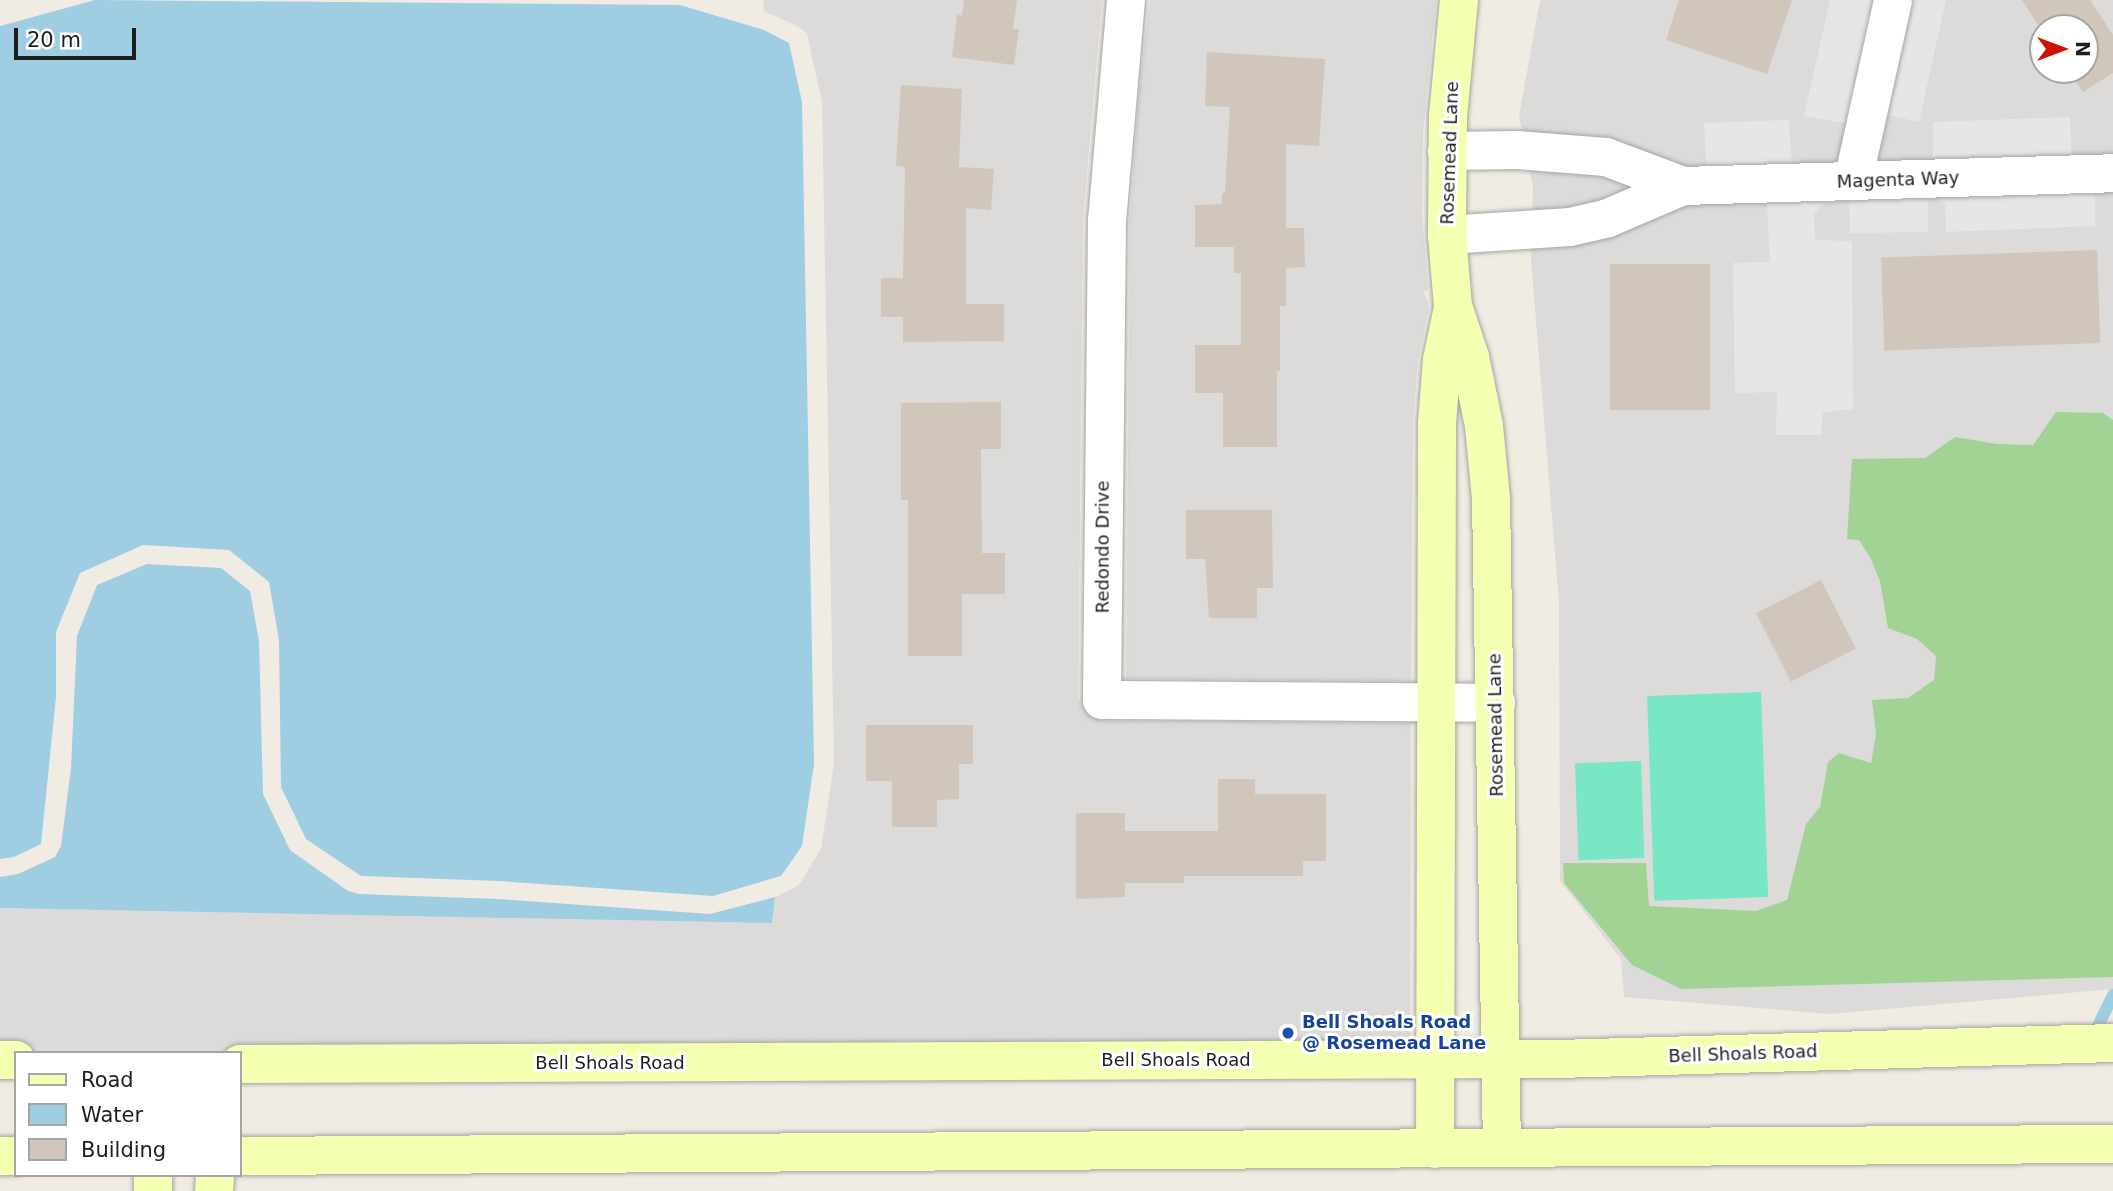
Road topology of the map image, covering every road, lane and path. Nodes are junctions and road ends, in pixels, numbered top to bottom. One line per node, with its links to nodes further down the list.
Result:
1 (1126, 0): 10 (street, Redondo Drive)
2 (1460, 0): 4 (main road, Rosemead Lane)
3 (1893, 0): 6 (street)
4 (1447, 151): 7 (street, Magenta Way); 8 (main road, Rosemead Lane)
5 (2113, 173): 6 (street, Magenta Way)
6 (1853, 181): 7 (street, Magenta Way)
7 (1683, 186): 8 (street, Magenta Way)
8 (1447, 234): 9 (main road, Rosemead Lane)
9 (1453, 306): 10 (main road, Rosemead Lane); 11 (main road, Rosemead Lane)
10 (1435, 702): 11 (street, Redondo Drive); 13 (main road, Rosemead Lane)
11 (1496, 703): 14 (main road, Rosemead Lane)
12 (2113, 1043): 14 (main road, Bell Shoals Road)
13 (1435, 1059): 14 (main road, Bell Shoals Road); 15 (main road, Bell Shoals Road); 18 (main road, Rosemead Lane)
14 (1499, 1059): 17 (main road, Rosemead Lane)
15 (242, 1064)
16 (2113, 1144): 17 (main road)
17 (1502, 1148): 18 (main road)
18 (1435, 1149): 19 (main road)
19 (242, 1156)

